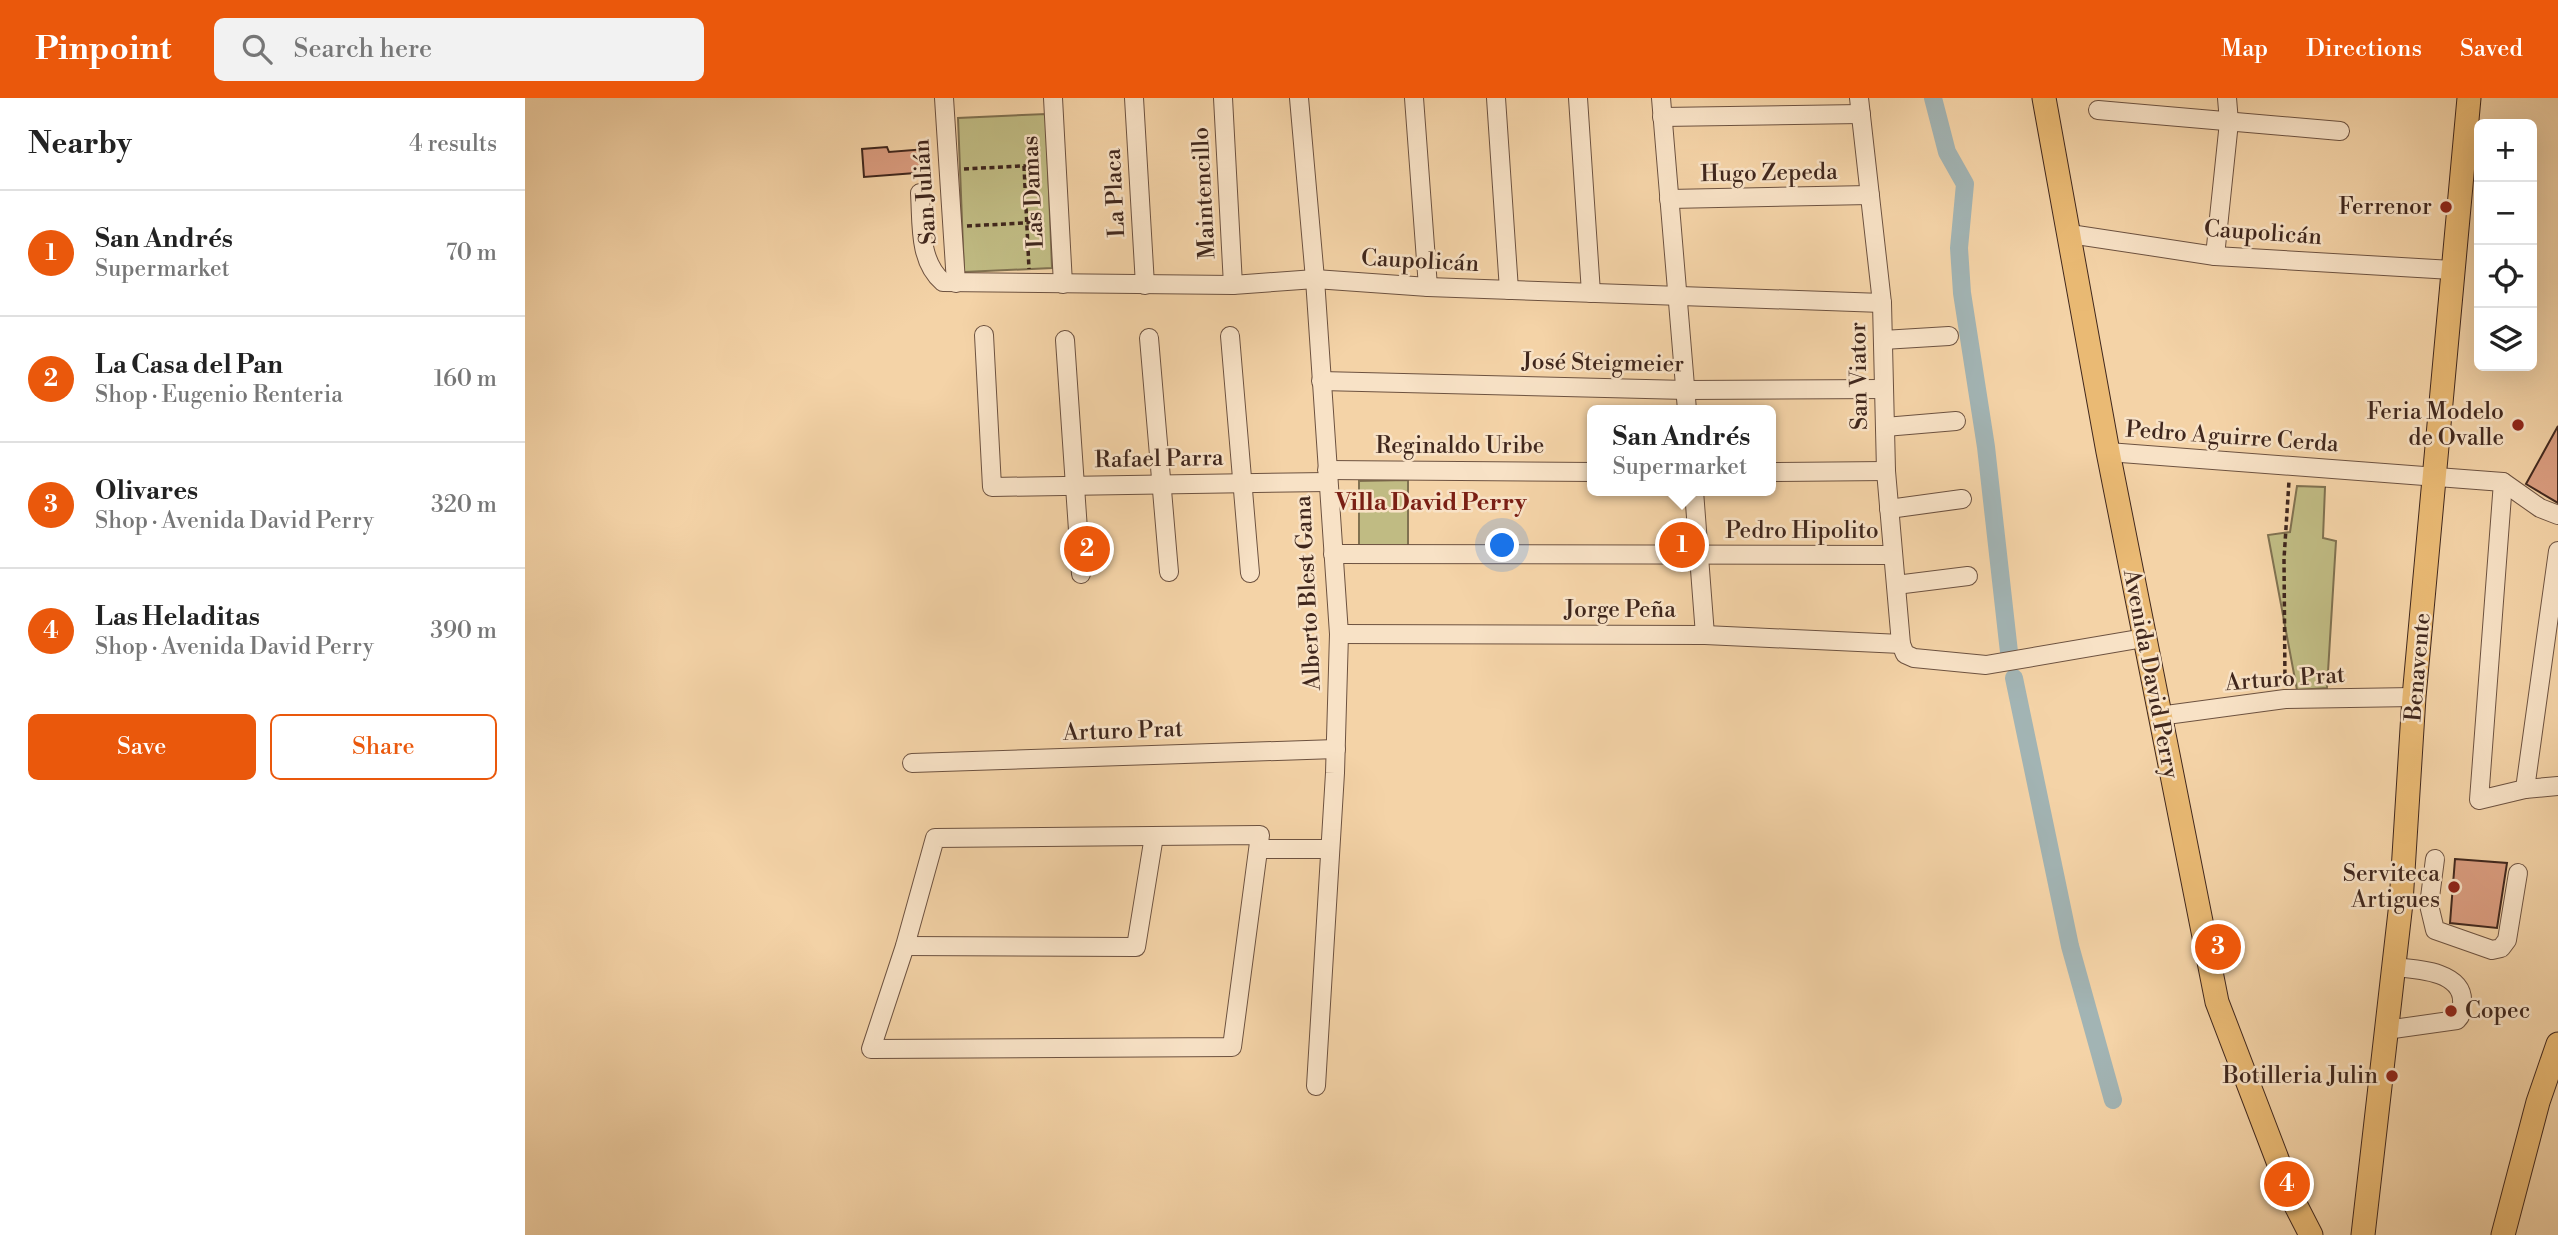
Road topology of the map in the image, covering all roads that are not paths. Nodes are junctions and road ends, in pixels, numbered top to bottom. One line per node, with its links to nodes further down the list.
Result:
1 (944, 98): 25 (street, San Julián)
2 (1053, 98): 26 (street, Las Damas)
3 (1134, 98): 27 (street, La Placa)
4 (1223, 98): 28 (street, Maintencillo)
5 (1299, 98): 24 (street, Alberto Blest Gana)
6 (1413, 98): 29 (street)
7 (1496, 98): 30 (street)
8 (1578, 98): 31 (street)
9 (1661, 98): 15 (street)
10 (2044, 98): 21 (main road, Avenida David Perry)
11 (2227, 98): 16 (street)
12 (2469, 98): 23 (main road, Benavente)
13 (1860, 106): 15 (street); 19 (street, San Viator)
14 (2098, 110): 16 (street)
15 (1662, 117): 20 (street)
16 (2229, 122): 17 (street); 22 (street)
17 (2340, 131)
18 (919, 193): 25 (street)
19 (1870, 195): 20 (street, Hugo Zepeda); 33 (street, San Viator)
20 (1669, 199): 32 (street)
21 (2070, 234): 22 (street, Caupolicán); 46 (main road, Avenida David Perry)
22 (2215, 256): 23 (street, Caupolicán)
23 (2452, 270): 51 (main road, Benavente)
24 (1315, 279): 28 (street, Caupolicán); 29 (street, Caupolicán); 40 (street, Alberto Blest Gana)
25 (956, 283): 26 (street, Caupolicán)
26 (1063, 284): 27 (street, Caupolicán)
27 (1145, 285): 28 (street, Caupolicán)
28 (1233, 285)
29 (1427, 288): 30 (street, Caupolicán)
30 (1509, 290): 31 (street, Caupolicán)
31 (1591, 293): 32 (street, Caupolicán)
32 (1678, 296): 33 (street, Caupolicán); 41 (street)
33 (1882, 303): 39 (street, San Viator)
34 (983, 335): 55 (street, Rafael Parra)
35 (1949, 335): 39 (street)
36 (1230, 336): 52 (street)
37 (1149, 338): 54 (street)
38 (1065, 340): 55 (street)
39 (1883, 340): 42 (street, San Viator)
40 (1321, 381): 41 (street, José Steigmeier); 50 (street, Alberto Blest Gana)
41 (1686, 390): 42 (street, José Steigmeier); 43 (street)
42 (1884, 390): 45 (street, San Viator)
43 (1687, 405)
44 (1956, 421): 45 (street)
45 (1885, 427): 47 (street, San Viator)
46 (2108, 452): 51 (street, Pedro Aguirre Cerda); 71 (main road, Avenida David Perry)
47 (1886, 471): 49 (street); 58 (street, San Viator)
48 (1587, 472): 50 (street, Reginaldo Uribe)
49 (1776, 472)
50 (1327, 476): 52 (street, Rafael Parra); 61 (street, Alberto Blest Gana)
51 (2435, 476): 53 (street, Pedro Aguirre Cerda); 73 (main road, Benavente)
52 (1242, 482): 54 (street, Rafael Parra); 65 (street)
53 (2503, 482): 59 (street); 78 (street)
54 (1161, 484): 55 (street, Rafael Parra); 64 (street)
55 (1073, 485): 66 (street)
56 (1694, 496): 63 (street)
57 (1962, 499): 58 (street)
58 (1889, 509): 62 (street, San Viator)
59 (2558, 515)
60 (2558, 551): 78 (street)
61 (1333, 554): 63 (street, Pedro Hipolito); 69 (street, Alberto Blest Gana)
62 (1893, 555): 63 (street, Pedro Hipolito); 68 (street, San Viator)
63 (1699, 556): 70 (street)
64 (1169, 572)
65 (1250, 573)
66 (1081, 574)
67 (1968, 576): 68 (street)
68 (1896, 585): 72 (street, San Viator)
69 (1339, 634): 70 (street, Jorge Peña); 75 (street, Alberto Blest Gana)
70 (1705, 635): 72 (street, Jorge Peña)
71 (2144, 638): 72 (street, Jorge Peña); 74 (main road, Avenida David Perry)
72 (1903, 649)
73 (2414, 697): 74 (street, Arturo Prat); 84 (main road, Benavente)
74 (2159, 716): 91 (main road, Avenida David Perry)
75 (1336, 748): 76 (street, Arturo Prat); 81 (street, Alberto Blest Gana)
76 (912, 763)
77 (2558, 786): 78 (street)
78 (2525, 789)
79 (1154, 836): 80 (street); 86 (street); 86 (street)
80 (1260, 849): 81 (street); 86 (street)
81 (1330, 849): 90 (street, Alberto Blest Gana)
82 (2435, 859): 85 (street)
83 (2518, 873): 85 (street)
84 (2401, 903): 85 (street); 87 (main road, Benavente)
85 (2429, 905)
86 (905, 946)
87 (2392, 967): 88 (main road, Benavente); 88 (street)
88 (2386, 1030): 92 (main road, Benavente)
89 (2558, 1044): 93 (main road)
90 (1317, 1086)
91 (2311, 1235)
92 (2364, 1235)
93 (2503, 1235)

